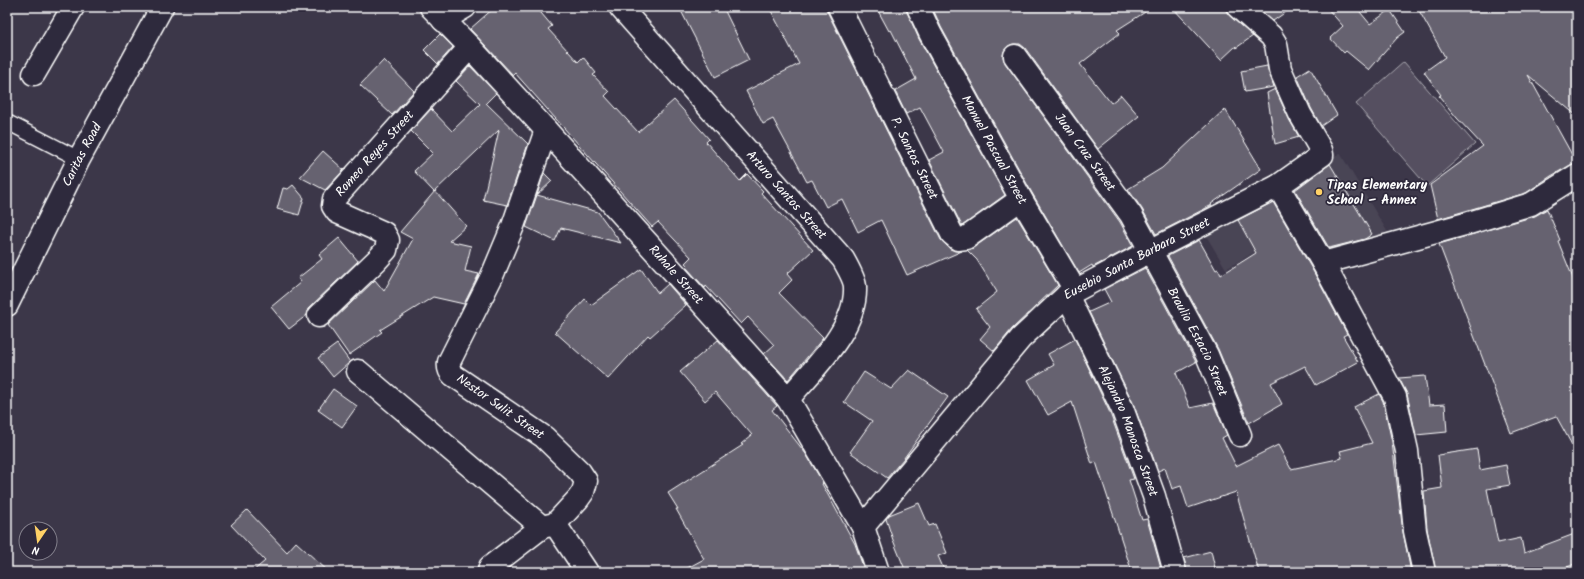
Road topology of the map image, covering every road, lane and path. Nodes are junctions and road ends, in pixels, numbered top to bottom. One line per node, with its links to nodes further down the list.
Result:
1 (72, 7): 11 (street)
2 (162, 7): 14 (street, Caritas Road)
3 (465, 7): 8 (street)
4 (620, 7): 24 (street, Arturo Santos Street)
5 (839, 7): 17 (street, P. Santos Street)
6 (918, 7): 17 (street, Manuel Pascual Street)
7 (1238, 7): 16 (street, Eusebio Santa Barbara Street)
8 (437, 13): 9 (street, Ruhale Street)
9 (470, 47): 13 (street, Ruhale Street); 22 (street, Romeo Reyes Street)
10 (1015, 56): 18 (street, Juan Cruz Street)
11 (34, 74)
12 (8, 124): 14 (lane)
13 (546, 130): 24 (street, Ruhale Street); 26 (street, Nestor Sulit Street)
14 (79, 159): 21 (street, Caritas Road)
15 (1577, 175): 19 (street)
16 (1278, 186): 18 (street, Eusebio Santa Barbara Street); 19 (street)
17 (1021, 199): 20 (street, Manuel Pascual Street)
18 (1150, 250): 20 (street, Eusebio Santa Barbara Street); 25 (street, Braulio Estacio Street)
19 (1323, 263): 32 (street)
20 (1071, 293): 27 (street, Eusebio Santa Barbara Street); 31 (street, Alejandro Manosca Street)
21 (7, 305)
22 (319, 316)
23 (358, 371): 26 (street)
24 (788, 399): 27 (street, Ruhale Street)
25 (1240, 435)
26 (549, 525): 28 (street, Nestor Sulit Street); 29 (street)
27 (863, 528): 30 (street, Ruhale Street)
28 (489, 572)
29 (587, 572)
30 (878, 572)
31 (1175, 572)
32 (1424, 572)

